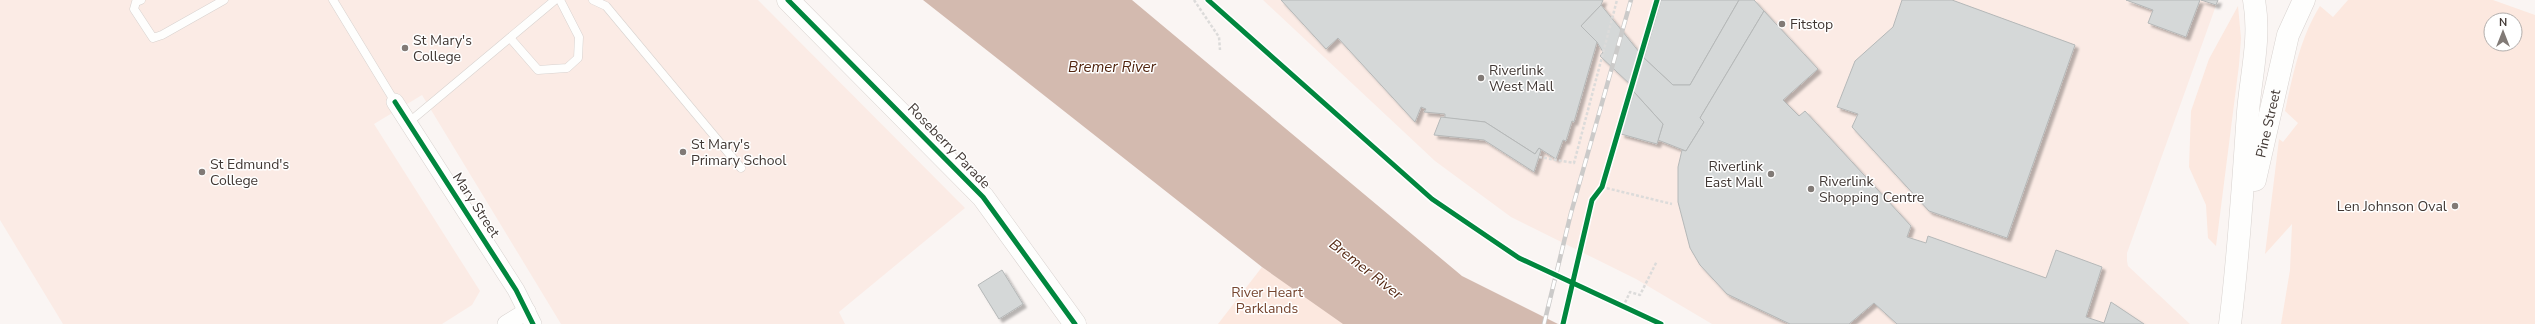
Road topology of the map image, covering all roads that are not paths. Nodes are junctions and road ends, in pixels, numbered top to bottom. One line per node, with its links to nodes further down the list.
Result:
1 (140, 0): 2 (lane)
2 (224, 0)
3 (333, 0): 11 (lane)
4 (555, 0): 10 (lane)
5 (560, 0): 10 (lane)
6 (593, 0): 13 (lane)
7 (788, 0): 17 (main road, Roseberry Parade)
8 (2254, 0): 14 (main road, Pine Street)
9 (2304, 0): 14 (main road, Pine Street)
10 (510, 38): 12 (lane)
11 (395, 102): 12 (street, Mary Street)
12 (408, 123): 15 (street, Mary Street)
13 (741, 168)
14 (2240, 250): 18 (main road, Pine Street)
15 (530, 318): 16 (street)
16 (506, 324)
17 (1075, 324)
18 (2230, 324)

